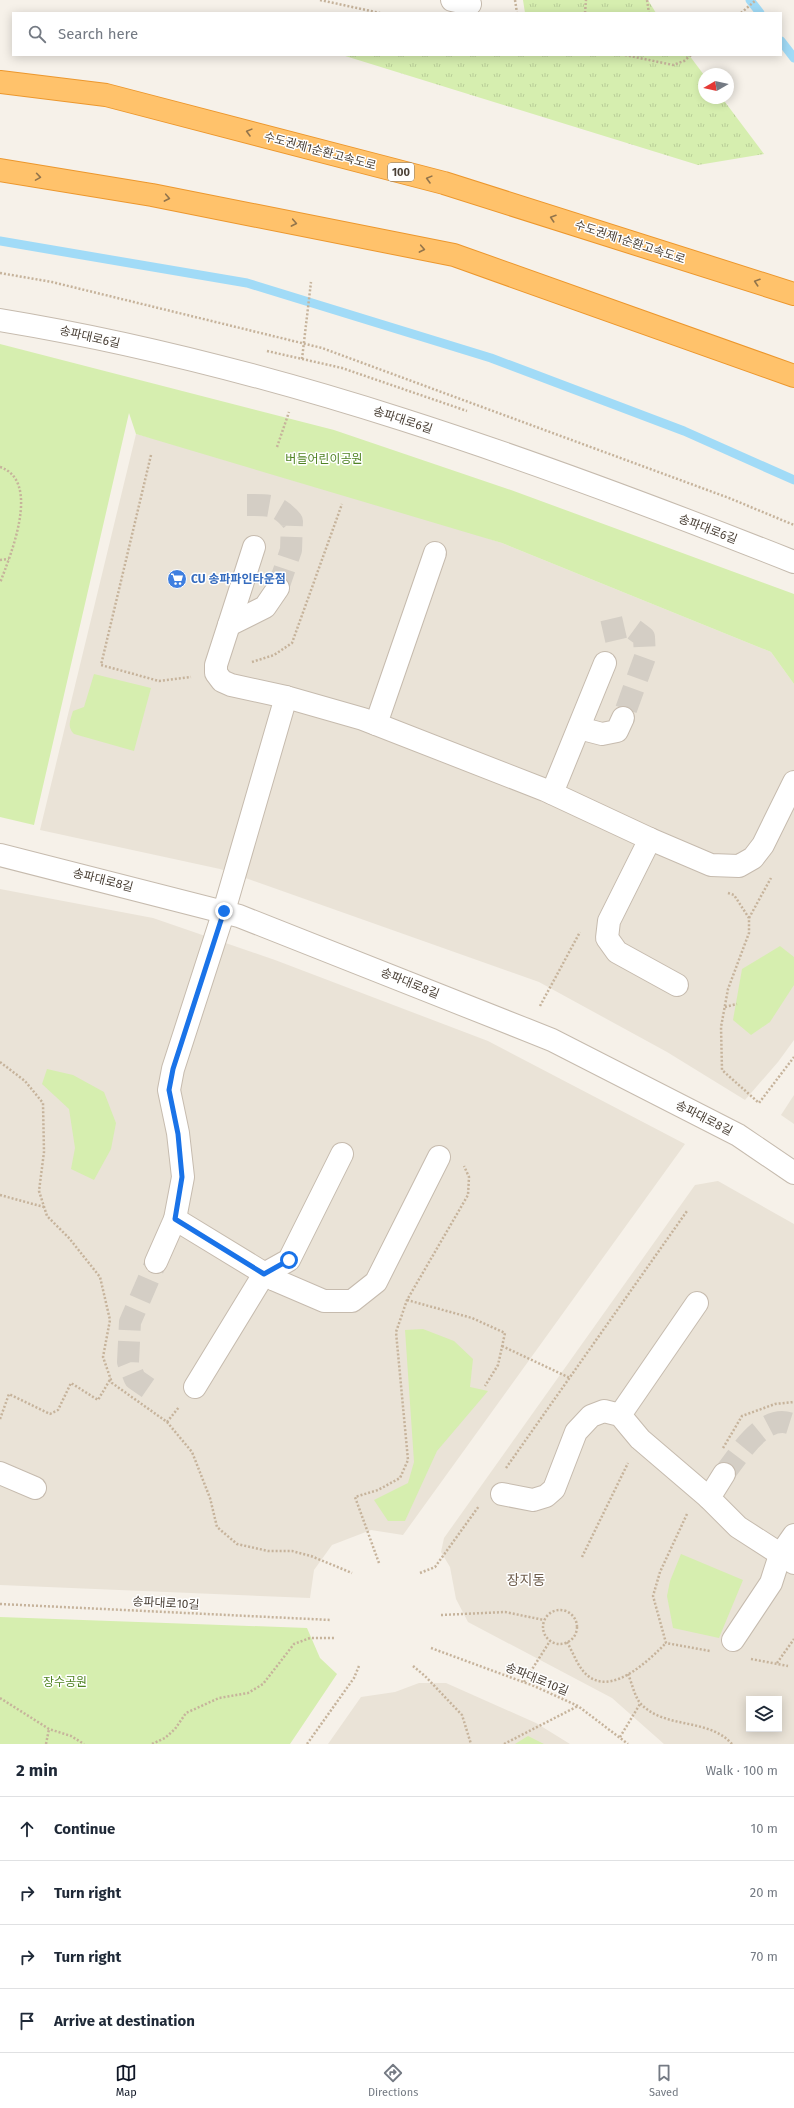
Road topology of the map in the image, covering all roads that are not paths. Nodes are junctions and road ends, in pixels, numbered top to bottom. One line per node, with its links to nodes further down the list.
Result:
1 (0, 82): 3 (highway, 수도권제1순환고속도로 / 100, one-way to 1)
2 (0, 170): 5 (highway, one-way to 5)
3 (794, 294)
4 (0, 320): 8 (street, 송파대로6길)
5 (794, 376)
6 (254, 547): 10 (street)
7 (435, 553): 14 (street)
8 (794, 562)
9 (278, 588): 10 (street)
10 (229, 625): 12 (street)
11 (605, 663): 15 (street)
12 (286, 697): 14 (street); 20 (street)
13 (623, 718): 15 (street)
14 (376, 724): 17 (street)
15 (579, 728): 17 (street)
16 (794, 782): 18 (street)
17 (552, 793): 18 (street)
18 (650, 839): 21 (street)
19 (0, 855): 20 (street, 송파대로8길)
20 (224, 911): 24 (street, 송파대로8길); 25 (street)
21 (677, 985)
22 (342, 1154): 27 (street)
23 (439, 1156): 27 (street)
24 (794, 1173)
25 (175, 1219): 26 (street); 27 (street)
26 (156, 1262)
27 (264, 1274): 29 (street)
28 (697, 1303): 30 (street)
29 (195, 1387)
30 (620, 1415): 34 (street); 35 (street)
31 (0, 1473): 33 (street)
32 (724, 1474): 34 (street)
33 (35, 1488)
34 (704, 1493): 37 (street)
35 (502, 1494)
36 (794, 1535): 37 (street)
37 (787, 1559): 38 (street)
38 (725, 1646)

